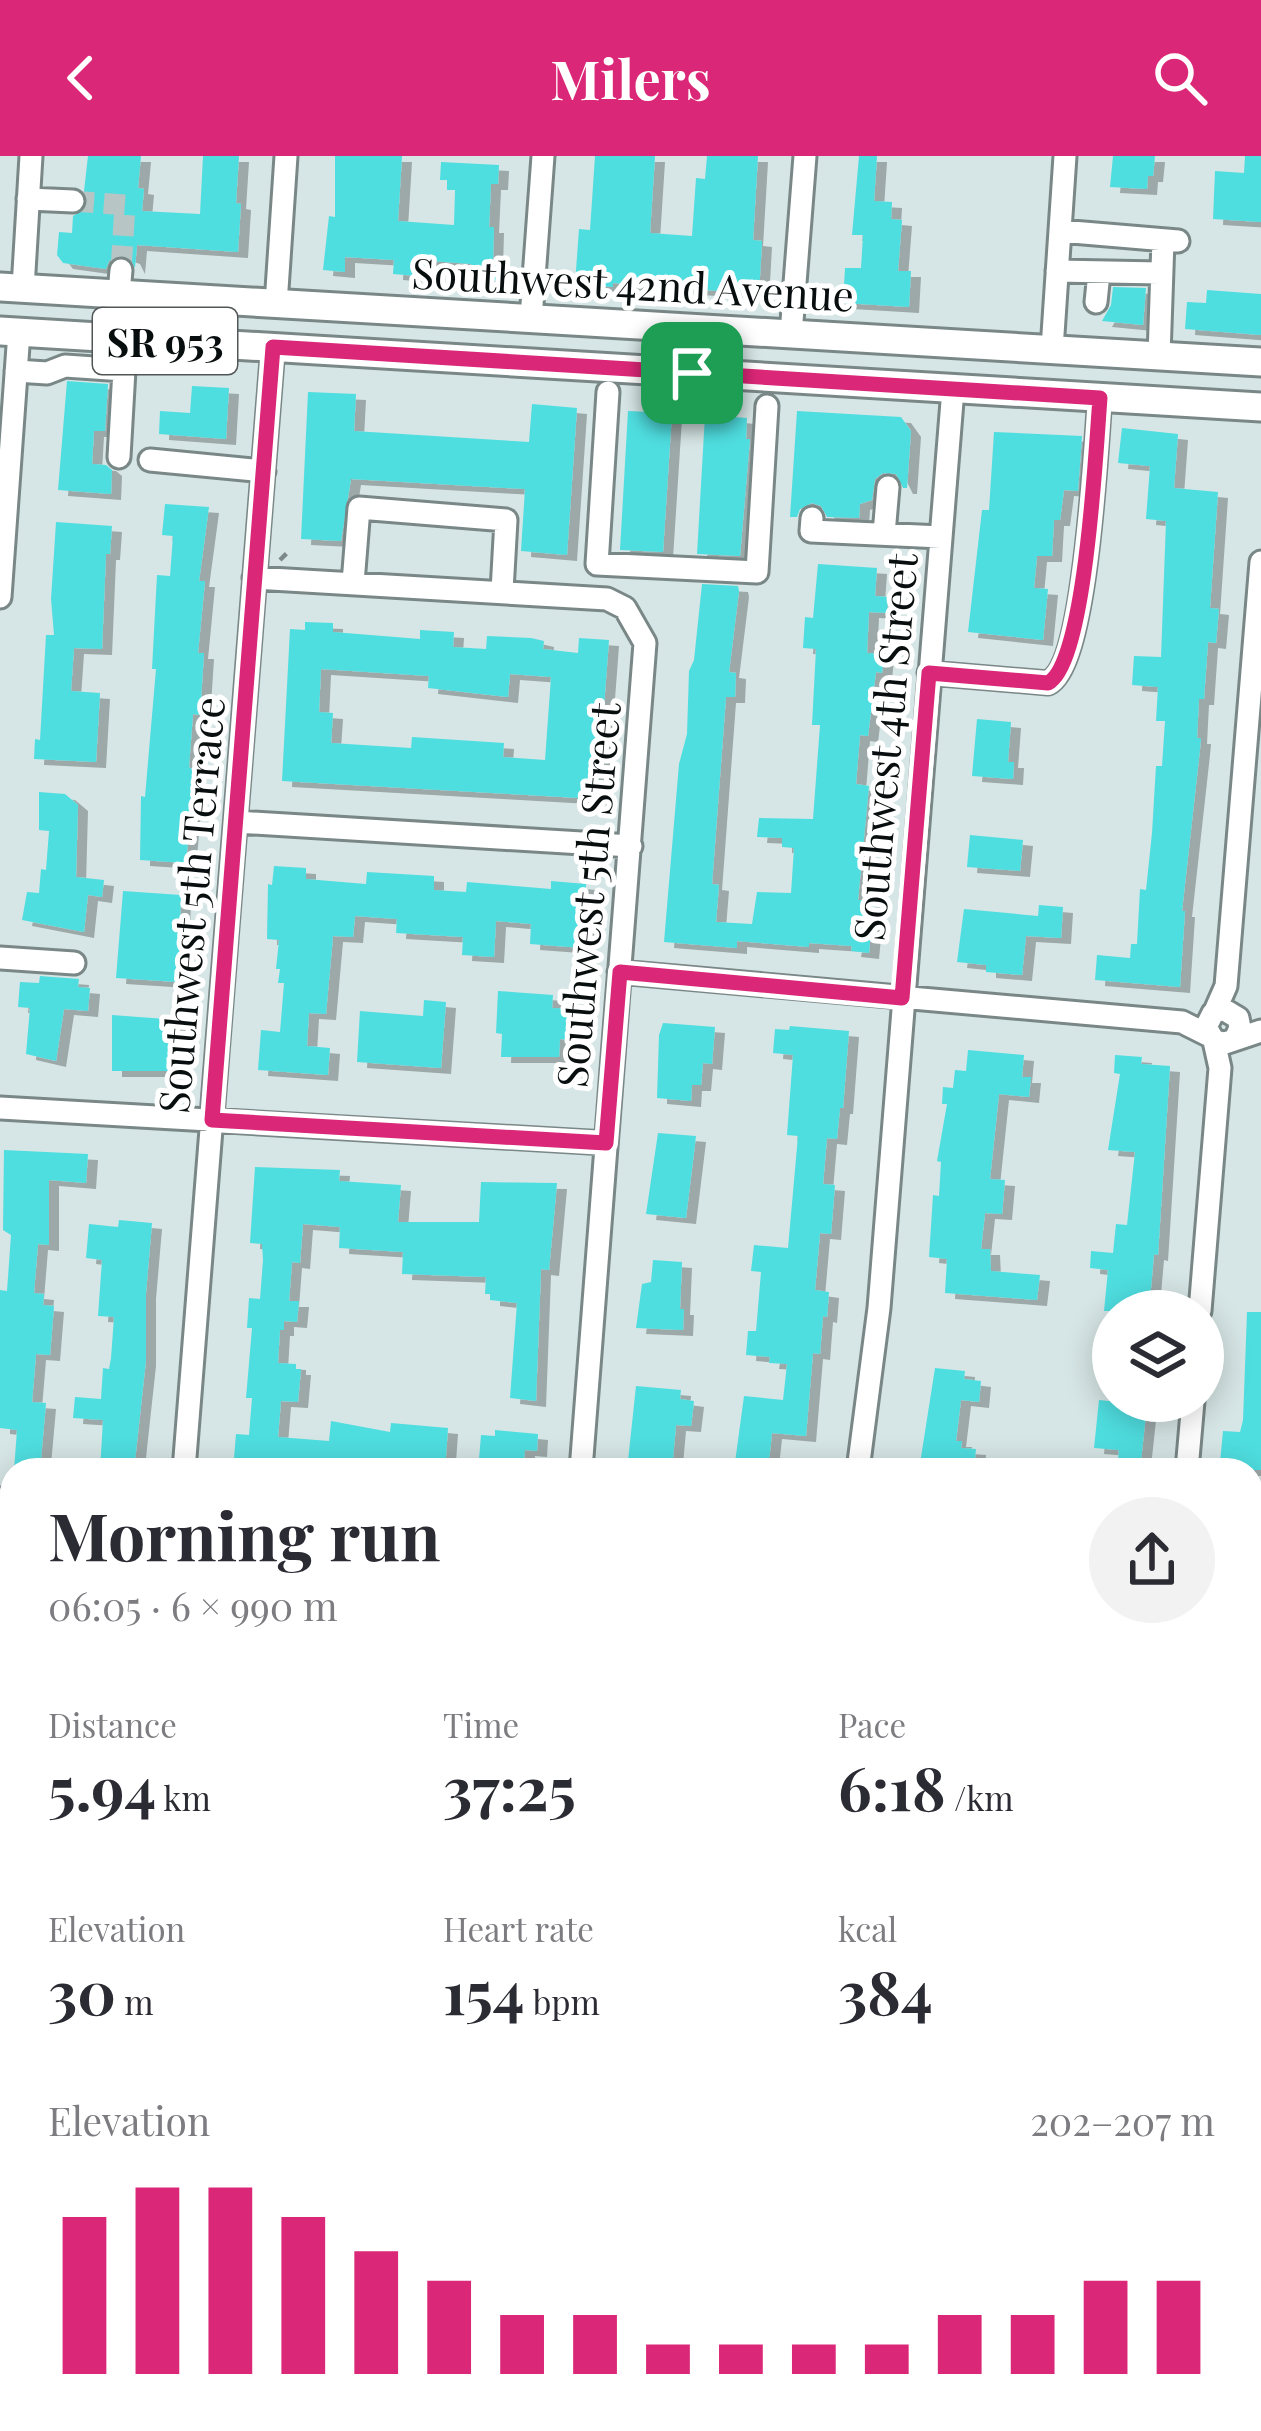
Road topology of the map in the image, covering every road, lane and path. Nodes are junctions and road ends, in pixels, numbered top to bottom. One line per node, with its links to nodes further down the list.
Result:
1 (31, 156): 6 (street)
2 (286, 156): 14 (street)
3 (543, 156): 15 (street)
4 (805, 156): 18 (street)
5 (1065, 156): 8 (street)
6 (28, 199): 7 (street); 12 (street)
7 (74, 201)
8 (1060, 231): 9 (street); 11 (street)
9 (1057, 271): 10 (street); 20 (street)
10 (1099, 273): 11 (street); 13 (street)
11 (1160, 273): 22 (street)
12 (11, 288): 14 (main road, Southwest 42nd Avenue / SR 953)
13 (1096, 302)
14 (276, 304): 15 (main road, Southwest 42nd Avenue / SR 953); 21 (main road)
15 (531, 318): 16 (main road, Southwest 42nd Avenue / SR 953)
16 (748, 331): 18 (main road, Southwest 42nd Avenue / SR 953); 25 (main road)
17 (9, 332): 19 (main road, Southwest 42nd Avenue / SR 953); 24 (street)
18 (791, 334): 20 (main road, Southwest 42nd Avenue / SR 953)
19 (273, 347): 21 (main road, Southwest 42nd Avenue / SR 953); 33 (street, Southwest 5th Terrace)
20 (1052, 349): 22 (main road, Southwest 42nd Avenue / SR 953)
21 (331, 351): 25 (main road, Southwest 42nd Avenue / SR 953)
22 (1159, 356): 23 (main road, Southwest 42nd Avenue / SR 953)
23 (1261, 362)
24 (16, 371): 31 (street); 45 (street)
25 (692, 373): 26 (main road, Southwest 42nd Avenue / SR 953)
26 (953, 389): 28 (main road, Southwest 42nd Avenue / SR 953); 37 (street, Southwest 4th Street)
27 (608, 392): 41 (street)
28 (1100, 398): 30 (main road, Southwest 42nd Avenue / SR 953); 47 (street)
29 (767, 406): 41 (street)
30 (1260, 406)
31 (119, 457)
32 (150, 460): 33 (street)
33 (264, 471): 42 (street, Southwest 5th Terrace)
34 (888, 487): 36 (street)
35 (812, 524): 36 (street)
36 (884, 534): 37 (street)
37 (941, 537): 47 (street, Southwest 4th Street)
38 (289, 551): 39 (path)
39 (280, 560)
40 (1261, 562): 54 (street)
41 (597, 564): 46 (street)
42 (254, 578): 43 (street); 48 (street, Southwest 5th Terrace)
43 (353, 583): 44 (street); 44 (street)
44 (502, 591): 46 (street)
45 (0, 597)
46 (594, 598): 49 (street, Southwest 5th Street)
47 (929, 673): 53 (street, Southwest 4th Street)
48 (236, 822): 49 (street); 57 (street, Southwest 5th Terrace)
49 (631, 846): 52 (street, Southwest 5th Street)
50 (0, 958): 51 (street)
51 (74, 963)
52 (620, 972): 53 (street); 58 (street, Southwest 5th Street)
53 (902, 998): 54 (street); 63 (street, Southwest 4th Street)
54 (1223, 1026): 55 (street); 59 (street)
55 (1261, 1030)
56 (0, 1108): 57 (street)
57 (212, 1120): 58 (street); 61 (street, Southwest 5th Terrace)
58 (606, 1143): 62 (street, Southwest 5th Street)
59 (1202, 1290)
60 (1191, 1422): 64 (street)
61 (185, 1458)
62 (581, 1458)
63 (860, 1458)
64 (1188, 1458)

